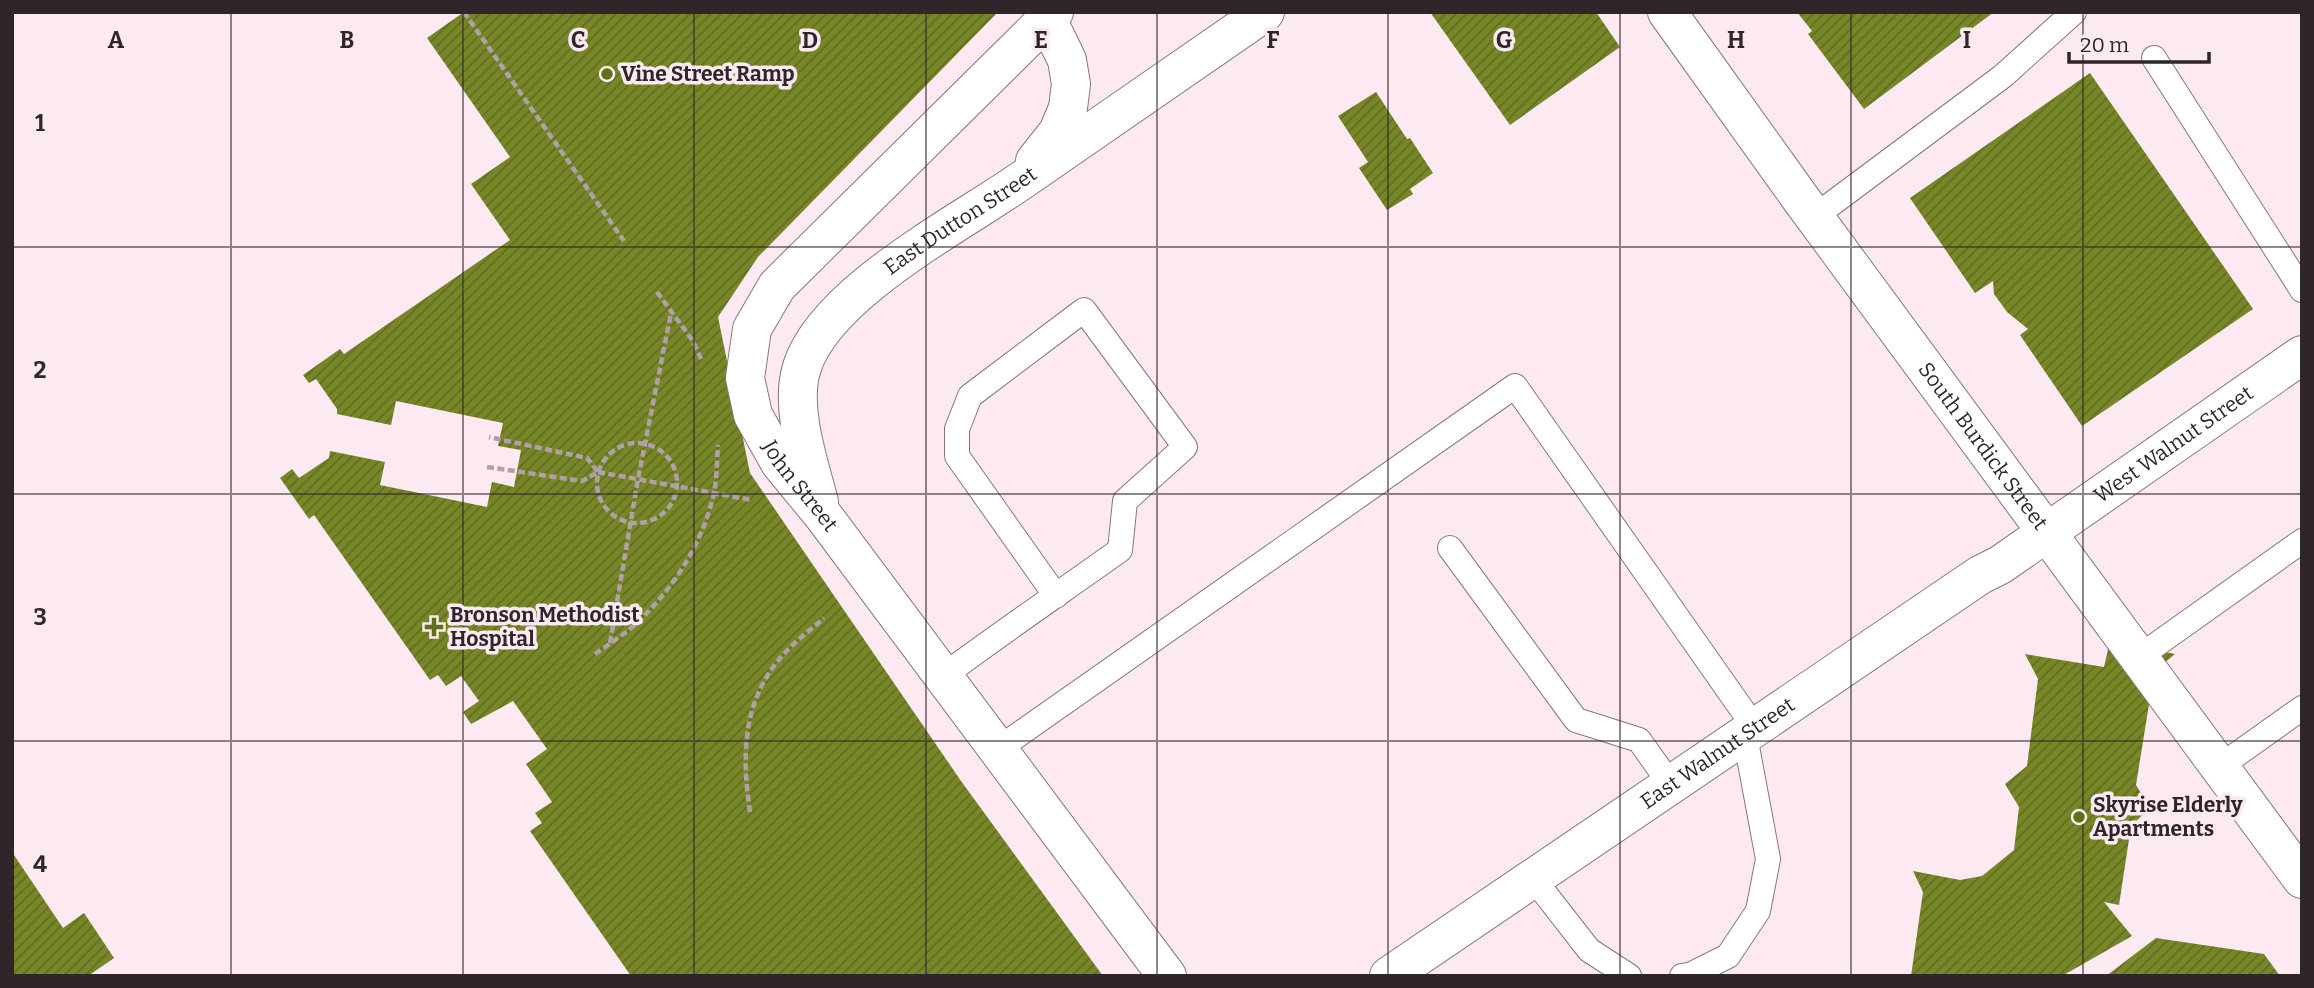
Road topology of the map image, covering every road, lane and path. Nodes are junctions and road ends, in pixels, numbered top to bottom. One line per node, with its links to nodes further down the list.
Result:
1 (464, 12): 9 (path)
2 (1265, 12): 7 (street, East Dutton Street)
3 (1667, 12): 8 (street, South Burdick Street)
4 (2074, 12): 8 (lane)
5 (1050, 15): 7 (street); 24 (street, John Street)
6 (2154, 58): 10 (lane)
7 (1019, 182): 24 (street, East Dutton Street)
8 (1814, 217): 26 (street, South Burdick Street)
9 (624, 242)
10 (2302, 290)
11 (657, 292): 12 (path)
12 (672, 312): 14 (path); 17 (path)
13 (2302, 355): 26 (street, West Walnut Street)
14 (705, 367)
15 (719, 435): 22 (path)
16 (489, 437): 19 (path)
17 (645, 444): 19 (path); 20 (path); 21 (path)
18 (487, 467): 19 (path)
19 (598, 472): 20 (path); 25 (path)
20 (638, 480): 21 (path); 25 (path)
21 (676, 486): 22 (path); 25 (path)
22 (714, 493): 23 (path); 31 (path)
23 (758, 502)
24 (822, 514): 34 (street, John Street)
25 (631, 522): 31 (path)
26 (2046, 531): 33 (street, South Burdick Street); 36 (street, East Walnut Street)
27 (2302, 541): 33 (lane)
28 (1450, 548): 39 (lane)
29 (1056, 596): 29 (lane); 34 (lane)
30 (824, 618): 40 (path)
31 (610, 643): 32 (path)
32 (594, 654)
33 (2139, 657): 38 (street, South Burdick Street)
34 (943, 676): 37 (street, John Street)
35 (2302, 708): 38 (lane)
36 (1750, 732): 37 (lane); 39 (street, East Walnut Street); 46 (lane)
37 (998, 750): 43 (street, John Street)
38 (2220, 767): 42 (street, South Burdick Street)
39 (1671, 785): 41 (street, East Walnut Street)
40 (750, 812)
41 (1533, 878): 44 (street, East Walnut Street); 45 (lane)
42 (2302, 879)
43 (1167, 976)
44 (1389, 976)
45 (1629, 976)
46 (1682, 976)

